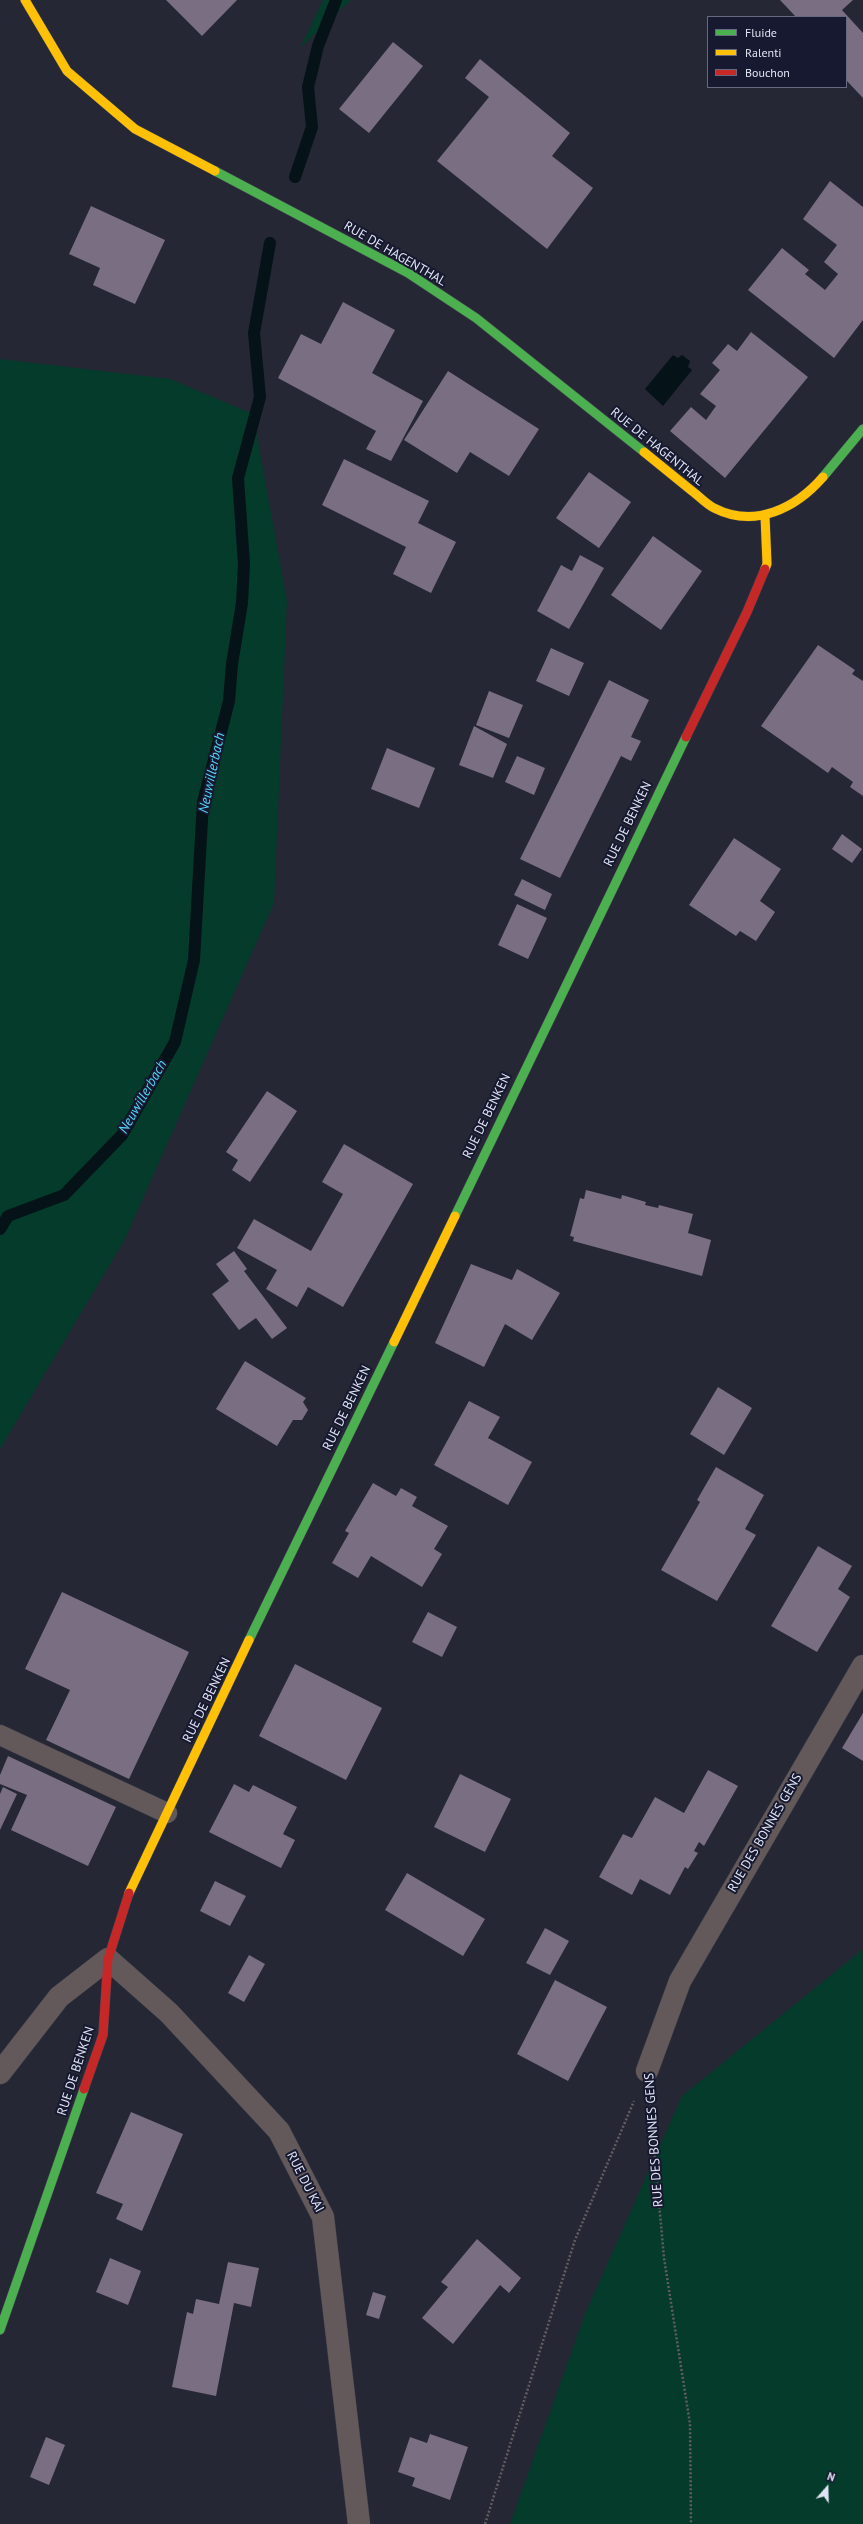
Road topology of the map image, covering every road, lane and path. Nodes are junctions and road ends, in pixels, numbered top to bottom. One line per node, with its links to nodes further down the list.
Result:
1 (23, 1): 3 (street, RUE DE HAGENTHAL)
2 (863, 429): 3 (street, RUE DE HAGENTHAL)
3 (765, 516): 6 (street, RUE DE BENKEN)
4 (863, 1666): 8 (street, RUE DES BONNES GENS)
5 (0, 1735): 6 (lane)
6 (167, 1813): 7 (street, RUE DE BENKEN)
7 (108, 1959): 9 (street); 10 (street, RUE DE BENKEN); 11 (street, RUE DU KAI)
8 (647, 2071): 12 (path); 13 (path, RUE DES BONNES GENS)
9 (0, 2074)
10 (0, 2330)
11 (359, 2524)
12 (485, 2524)
13 (691, 2524)

